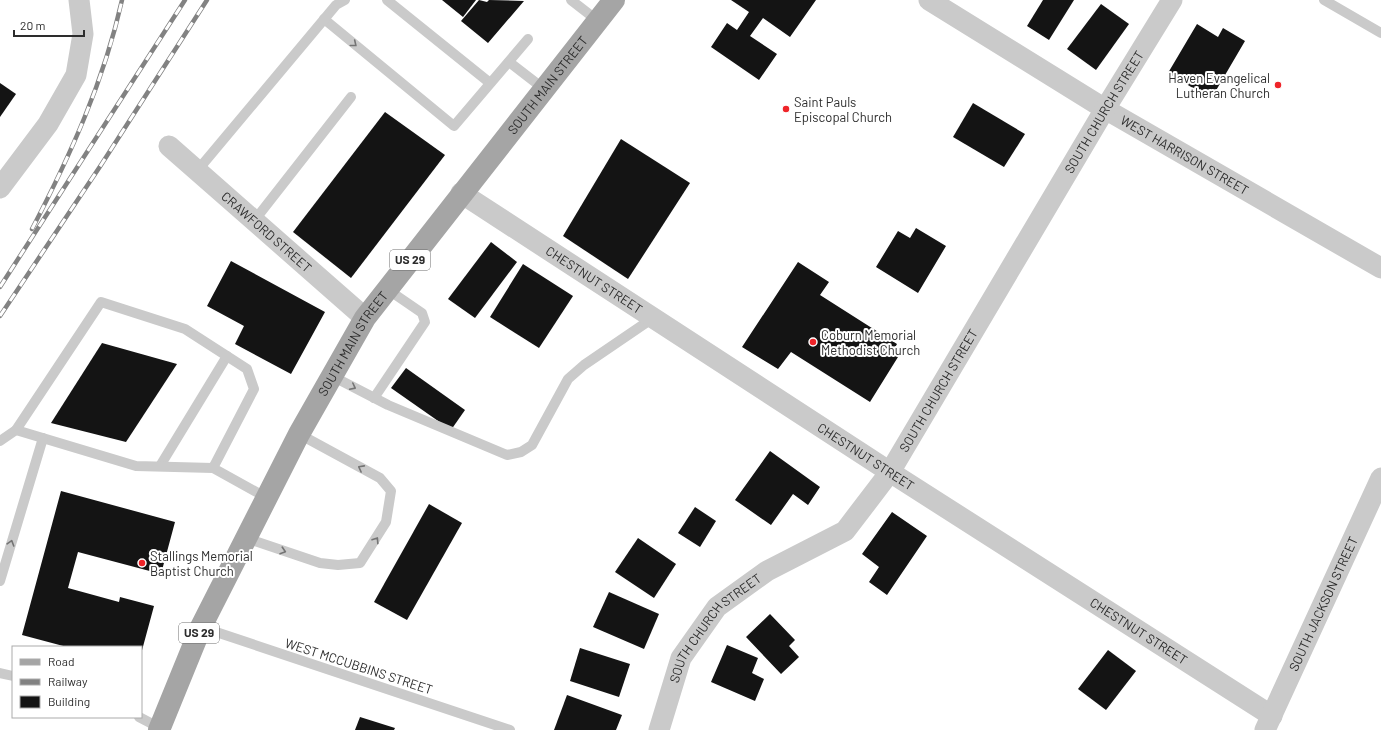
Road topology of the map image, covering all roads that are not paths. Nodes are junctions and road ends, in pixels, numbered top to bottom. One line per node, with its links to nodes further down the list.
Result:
1 (79, 0): 20 (street)
2 (345, 0): 9 (lane)
3 (386, 0): 14 (lane)
4 (571, 0): 10 (lane)
5 (614, 0): 10 (main road, SOUTH MAIN STREET / US 29)
6 (930, 0): 17 (street, WEST HARRISON STREET)
7 (1172, 0): 17 (street, SOUTH CHURCH STREET)
8 (1324, 0): 11 (lane)
9 (324, 20): 14 (lane, one-way to 14); 19 (lane)
10 (598, 21): 15 (main road, SOUTH MAIN STREET / US 29)
11 (1381, 33)
12 (528, 39): 13 (lane)
13 (509, 62): 14 (lane); 15 (lane)
14 (490, 83)
15 (544, 89): 21 (main road, SOUTH MAIN STREET / US 29)
16 (352, 97): 22 (lane)
17 (1105, 109): 23 (street, WEST HARRISON STREET); 36 (street, SOUTH CHURCH STREET)
18 (169, 146): 19 (street, CRAWFORD STREET)
19 (197, 171): 22 (street, CRAWFORD STREET)
20 (0, 188)
21 (461, 193): 24 (main road, SOUTH MAIN STREET / US 29); 26 (street, CHESTNUT STREET)
22 (254, 221): 25 (street, CRAWFORD STREET)
23 (1381, 268)
24 (387, 289): 25 (main road, SOUTH MAIN STREET / US 29); 29 (lane)
25 (365, 318): 28 (main road, SOUTH MAIN STREET / US 29)
26 (653, 318): 29 (lane); 36 (street, CHESTNUT STREET)
27 (227, 356): 30 (lane); 34 (lane); 35 (lane)
28 (332, 376): 29 (lane, one-way to 29); 31 (main road, SOUTH MAIN STREET / US 29)
29 (374, 398)
30 (16, 430): 32 (lane); 33 (lane)
31 (299, 434): 38 (main road, SOUTH MAIN STREET / US 29); 39 (lane, one-way to 31)
32 (43, 438): 34 (lane); 40 (lane, one-way to 32)
33 (0, 441)
34 (160, 466): 35 (lane)
35 (213, 468): 38 (lane)
36 (890, 472): 45 (street, CHESTNUT STREET); 48 (street, SOUTH CHURCH STREET)
37 (1381, 478): 45 (street, SOUTH JACKSON STREET)
38 (266, 498): 39 (main road, SOUTH MAIN STREET / US 29)
39 (246, 538): 41 (main road, SOUTH MAIN STREET / US 29)
40 (0, 581)
41 (201, 627): 46 (main road, SOUTH MAIN STREET / US 29); 47 (lane, WEST MCCUBBINS STREET)
42 (0, 672): 43 (lane)
43 (12, 676)
44 (141, 718): 46 (lane)
45 (1269, 723)
46 (160, 729)
47 (510, 730)
48 (659, 730)

